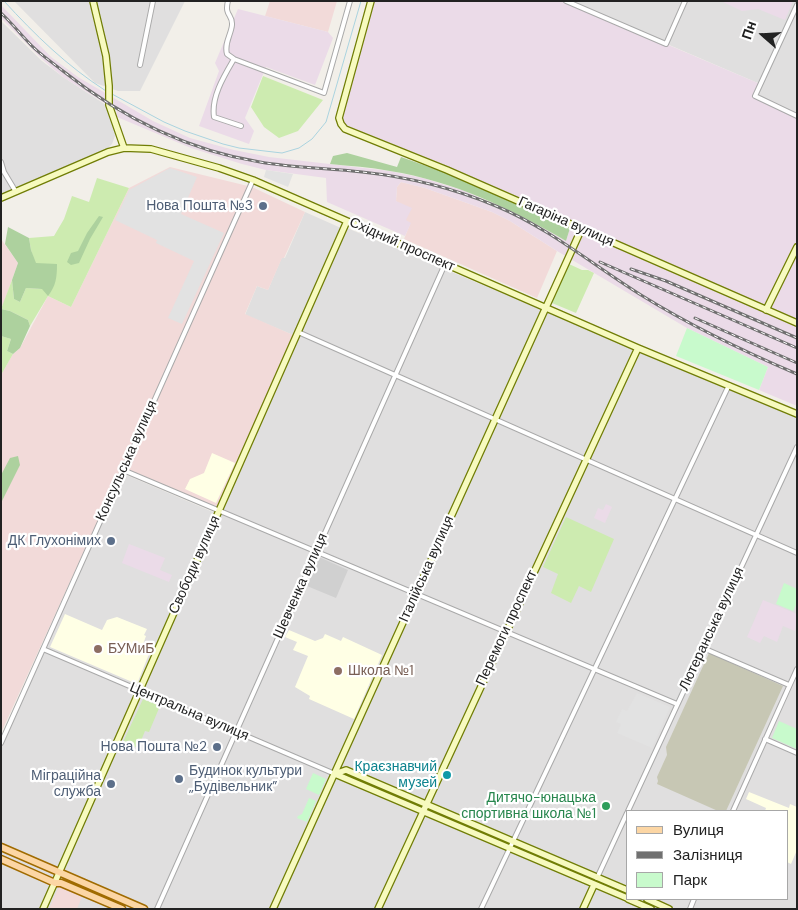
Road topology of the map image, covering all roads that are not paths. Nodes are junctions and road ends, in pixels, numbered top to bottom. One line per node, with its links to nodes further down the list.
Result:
1 (93, 1): 13 (main road)
2 (153, 1): 10 (street)
3 (228, 1): 9 (street)
4 (350, 1): 9 (street)
5 (371, 1): 19 (main road, Гагаріна вулиця)
6 (566, 1): 7 (street)
7 (685, 1)
8 (797, 5): 11 (street)
9 (234, 59): 12 (street)
10 (140, 65)
11 (797, 116)
12 (241, 126)
13 (124, 148): 15 (main road, Східний проспект); 16 (main road, Східний проспект)
14 (1, 162): 16 (street)
15 (253, 180): 18 (main road, Східний проспект); 33 (street, Консульська вулиця)
16 (16, 192): 17 (main road, Східний проспект)
17 (1, 198)
18 (347, 221): 21 (main road, Східний проспект); 25 (main road, Свободи вулиця)
19 (581, 230): 22 (main road, Італійська вулиця); 23 (main road, Гагаріна вулиця)
20 (797, 247): 23 (main road)
21 (445, 264): 22 (main road, Східний проспект); 27 (street, Шевченка вулиця)
22 (546, 308): 26 (main road, Східний проспект); 30 (main road, Італійська вулиця)
23 (766, 310): 24 (main road, Гагаріна вулиця)
24 (797, 323)
25 (298, 332): 27 (street); 35 (main road, Свободи вулиця)
26 (638, 348): 28 (main road, Східний проспект); 32 (main road, Перемоги проспект)
27 (396, 375): 30 (street); 37 (street, Шевченка вулиця)
28 (729, 386): 29 (main road, Східний проспект); 34 (street)
29 (797, 414)
30 (496, 419): 32 (street); 39 (main road, Італійська вулиця)
31 (797, 447): 36 (street, Лютеранська вулиця)
32 (586, 460): 34 (street); 40 (main road, Перемоги проспект)
33 (123, 470): 35 (street); 42 (street, Консульська вулиця)
34 (675, 500): 36 (street); 44 (street)
35 (219, 511): 37 (street); 46 (main road, Свободи вулиця)
36 (756, 535): 38 (street); 41 (street, Лютеранська вулиця)
37 (316, 551): 39 (street); 48 (street, Шевченка вулиця)
38 (797, 553)
39 (416, 595): 40 (street); 52 (main road, Італійська вулиця)
40 (505, 632): 44 (street); 53 (main road, Перемоги проспект)
41 (703, 648): 45 (street); 47 (street, Лютеранська вулиця)
42 (43, 649): 46 (street, Центральна вулиця); 50 (street, Консульська вулиця)
43 (797, 669): 45 (street)
44 (594, 670): 47 (street); 58 (street)
45 (789, 685): 49 (street)
46 (140, 691): 48 (street, Центральна вулиця); 62 (main road, Свободи вулиця)
47 (677, 704): 54 (street, Лютеранська вулиця)
48 (235, 732): 52 (street, Центральна вулиця); 73 (street, Шевченка вулиця)
49 (765, 739): 51 (street); 55 (street)
50 (1, 742)
51 (797, 753)
52 (335, 774): 53 (main road, Центральна вулиця); 56 (main road, Центральна вулиця); 74 (main road, Італійська вулиця)
53 (425, 804): 56 (main road, Перемоги проспект); 58 (main road, Центральна вулиця)
54 (628, 810)
55 (733, 810)
56 (422, 811): 60 (main road, Центральна вулиця); 75 (main road, Перемоги проспект)
57 (626, 814): 63 (street, Лютеранська вулиця)
58 (512, 841): 60 (street); 63 (main road, Центральна вулиця)
59 (1, 847): 62 (main road)
60 (509, 848): 65 (main road, Центральна вулиця); 76 (street)
61 (1, 859): 64 (main road)
62 (59, 872): 64 (main road, Свободи вулиця); 72 (main road)
63 (598, 878): 65 (street, Лютеранська вулиця); 66 (main road, Центральна вулиця)
64 (55, 882): 70 (main road, Свободи вулиця); 71 (main road)
65 (594, 884): 67 (main road, Центральна вулиця); 77 (main road, Лютеранська вулиця)
66 (626, 890)
67 (626, 899)
68 (629, 900): 78 (main road, Центральна вулиця)
69 (649, 900): 79 (main road)
70 (43, 909)
71 (122, 909)
72 (144, 909)
73 (157, 909)
74 (273, 909)
75 (378, 909)
76 (481, 909)
77 (583, 909)
78 (651, 909)
79 (670, 909)

